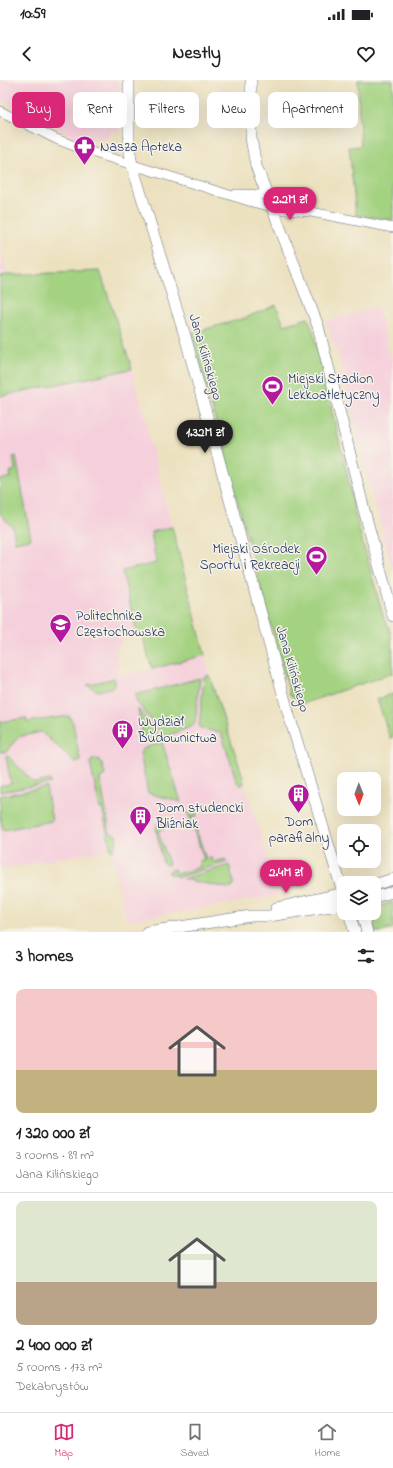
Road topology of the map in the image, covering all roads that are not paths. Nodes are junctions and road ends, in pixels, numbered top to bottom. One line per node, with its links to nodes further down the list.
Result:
1 (129, 80): 4 (street, Jana Kilińskiego)
2 (251, 80): 6 (street)
3 (0, 111): 4 (street)
4 (132, 165): 5 (street); 11 (street, Jana Kilińskiego)
5 (224, 194): 6 (street); 7 (street)
6 (267, 195): 7 (street); 8 (street)
7 (272, 207): 8 (street); 10 (street)
8 (311, 212): 9 (street)
9 (393, 228)
10 (393, 616)
11 (338, 876)
12 (393, 880): 13 (street)
13 (381, 883)
14 (393, 892): 15 (street)
15 (381, 895)
16 (337, 897): 19 (street)
17 (351, 920): 20 (street)
18 (364, 920): 21 (street)
19 (147, 932)
20 (355, 932)
21 (367, 932)

